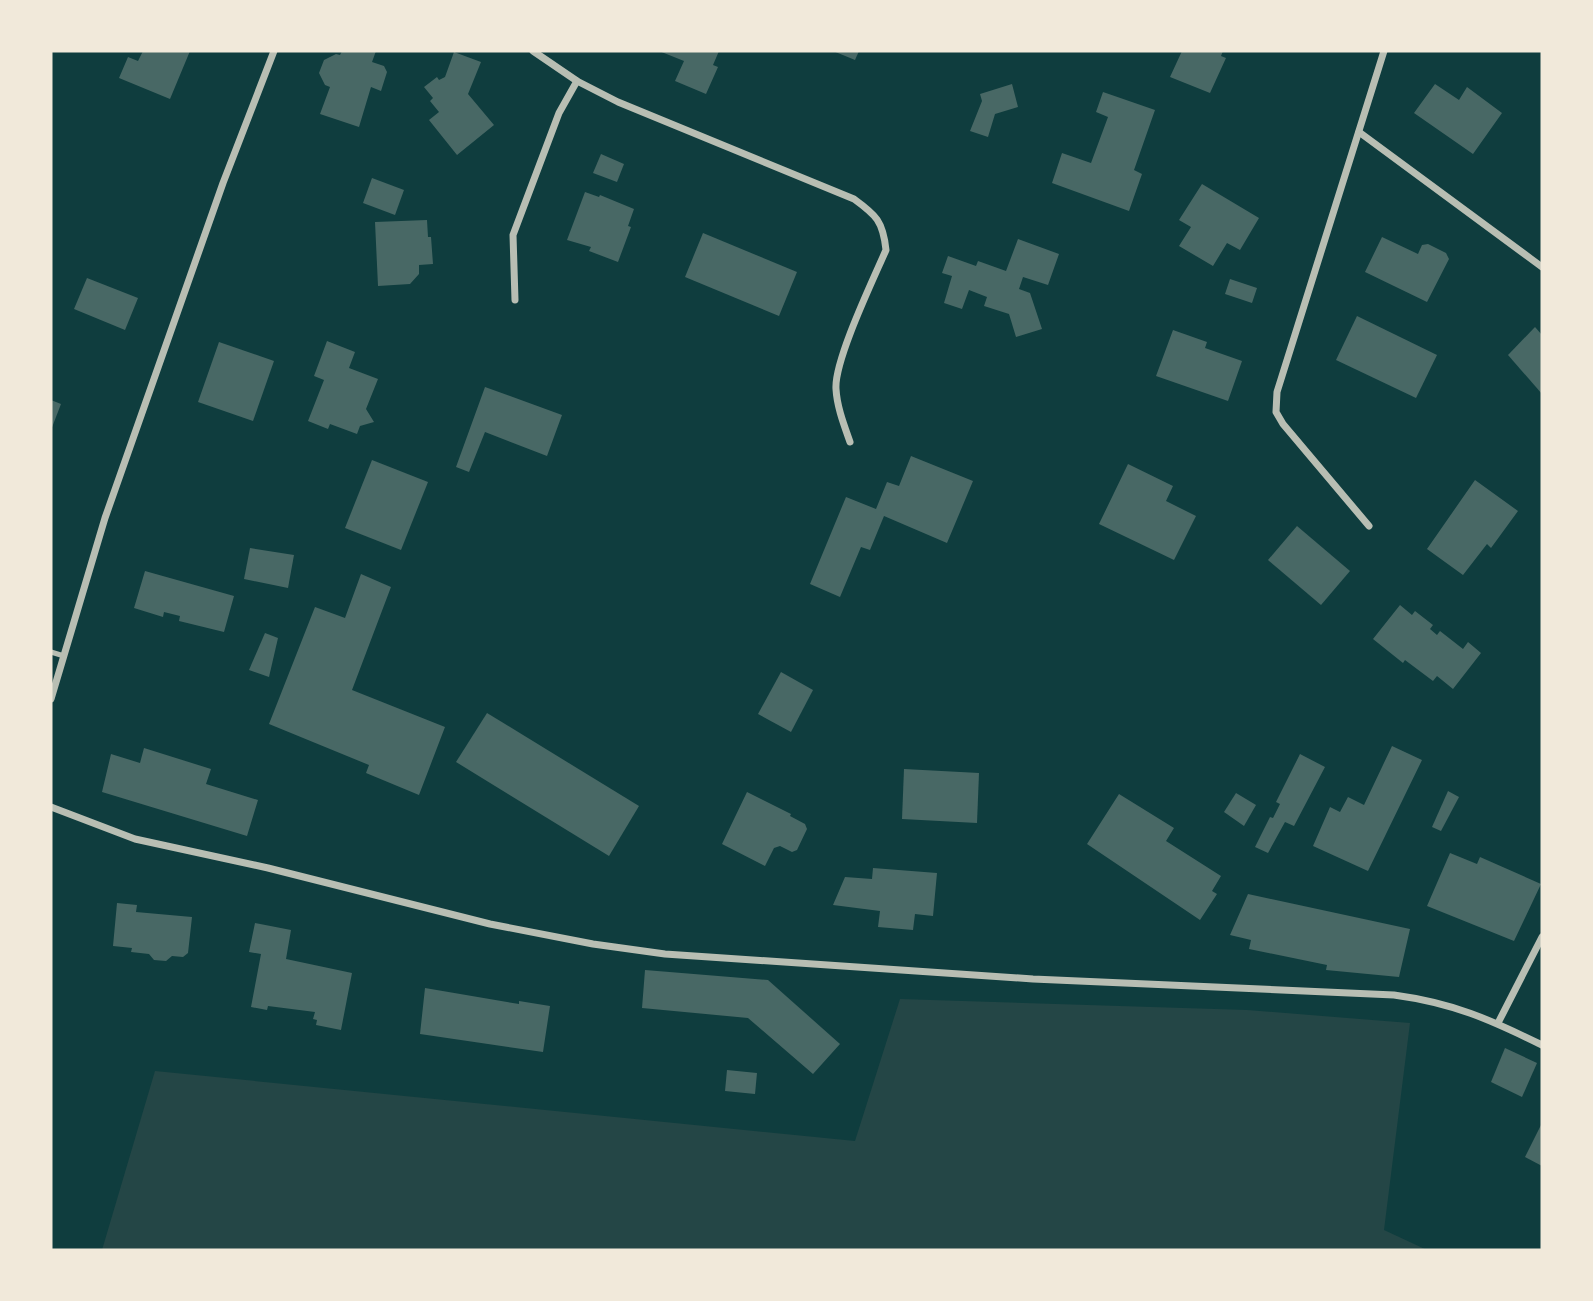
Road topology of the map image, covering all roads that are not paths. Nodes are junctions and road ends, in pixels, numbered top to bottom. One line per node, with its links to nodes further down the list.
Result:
1 (274, 51): 11 (street)
2 (533, 51): 4 (street)
3 (1384, 51): 5 (street)
4 (577, 81): 7 (street); 8 (street)
5 (1359, 132): 6 (street); 9 (street)
6 (1542, 267)
7 (515, 300)
8 (850, 442)
9 (1369, 526)
10 (51, 652): 11 (lane)
11 (64, 656): 12 (street)
12 (51, 699)
13 (51, 807): 15 (street)
14 (1542, 937): 15 (street)
15 (1498, 1023): 16 (street)
16 (1542, 1045)

